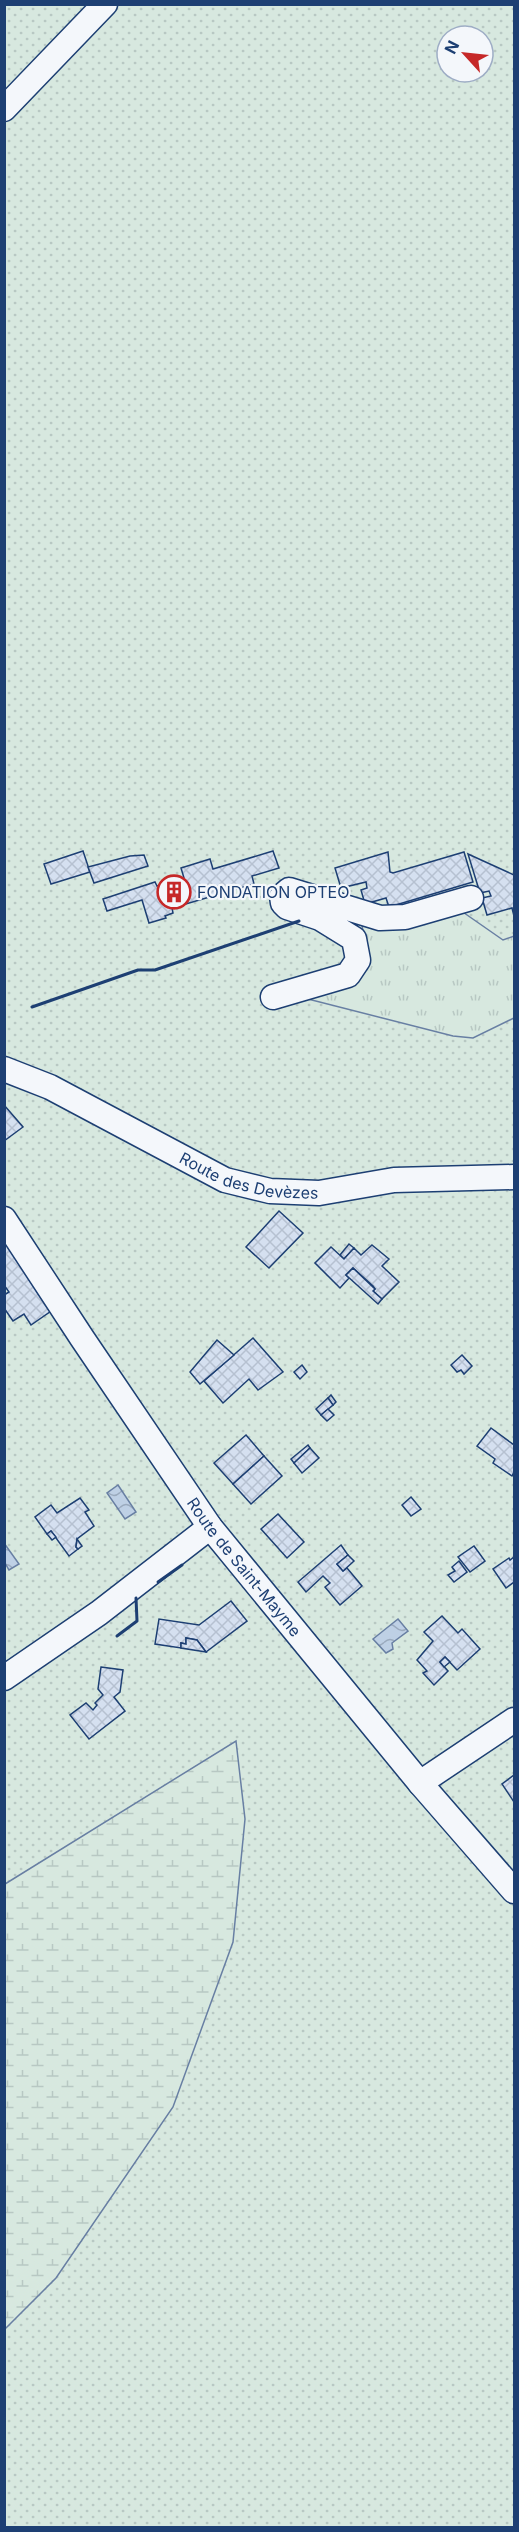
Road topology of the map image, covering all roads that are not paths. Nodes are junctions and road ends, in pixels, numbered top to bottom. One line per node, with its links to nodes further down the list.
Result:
1 (105, 4): 2 (street)
2 (4, 109)
3 (471, 898): 4 (street)
4 (273, 997)
5 (4, 1069): 6 (street, Route des Devèzes)
6 (514, 1177)
7 (4, 1219): 8 (street, Route de Saint-Mayme)
8 (210, 1527): 9 (street); 11 (street, Route de Saint-Mayme)
9 (4, 1678)
10 (514, 1720): 11 (street)
11 (420, 1783): 12 (street, Route de Saint-Mayme)
12 (514, 1891)

